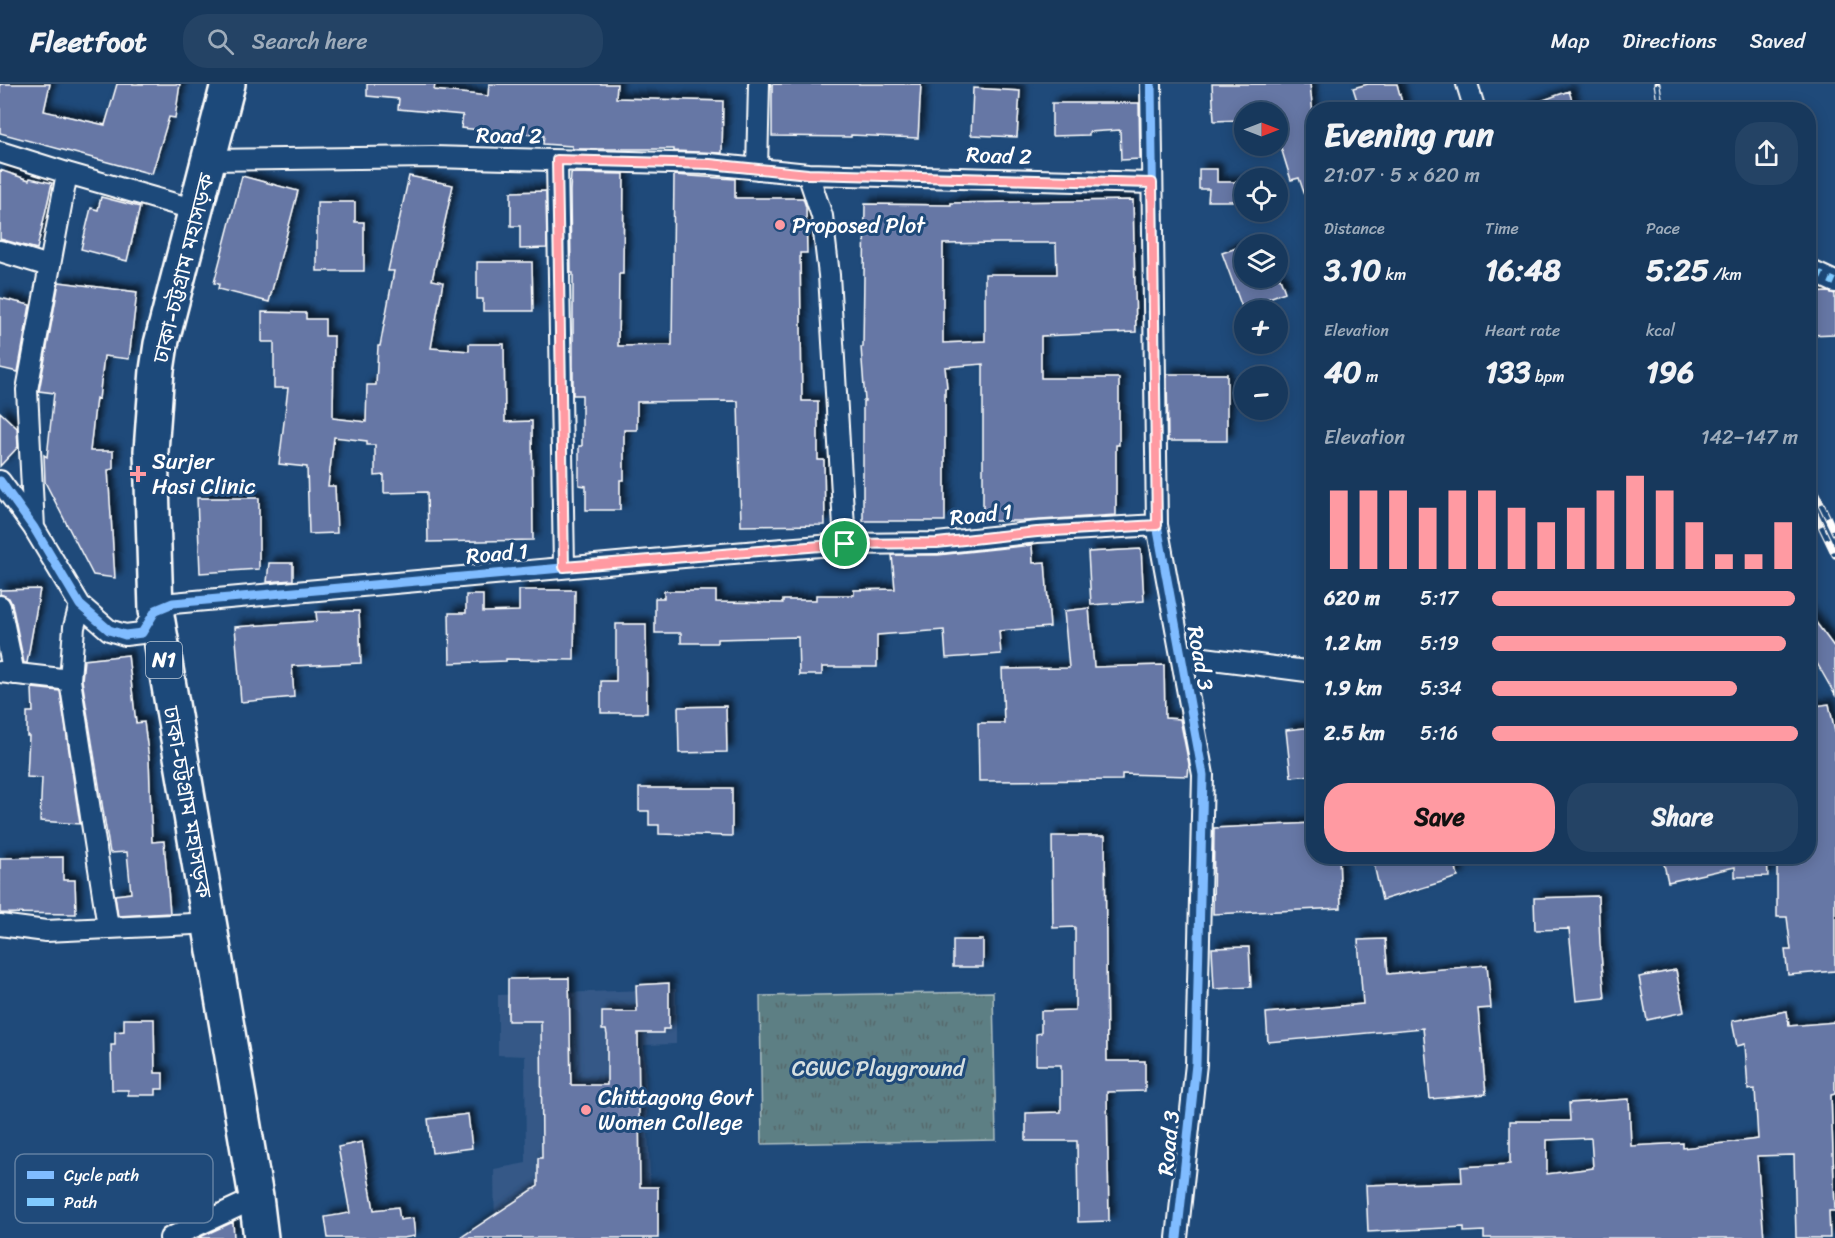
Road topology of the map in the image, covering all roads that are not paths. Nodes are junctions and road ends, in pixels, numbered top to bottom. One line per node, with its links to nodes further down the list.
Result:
1 (207, 84): 14 (highway, ঢাকা-চট্টগ্রাম মহাসড়ক / N1)
2 (228, 84): 8 (highway, ঢাকা-চট্টগ্রাম মহাসড়ক / N1)
3 (759, 84): 10 (street)
4 (1151, 84): 13 (street, Road 3)
5 (1467, 84): 6 (street)
6 (1472, 102)
7 (0, 152): 11 (street)
8 (209, 160): 9 (street, Road 2); 14 (highway, ঢাকা-চট্টগ্রাম মহাসড়ক / N1)
9 (557, 160): 10 (street, Road 2); 23 (street)
10 (757, 169): 12 (street, Road 2)
11 (67, 173): 14 (street); 16 (street)
12 (808, 174): 13 (street, Road 2); 22 (street)
13 (1152, 183): 20 (street, Road 3)
14 (188, 207): 26 (highway, ঢাকা-চট্টগ্রাম মহাসড়ক / N1)
15 (0, 251): 16 (street)
16 (48, 266): 21 (street)
17 (1816, 273): 18 (street)
18 (1835, 282)
19 (0, 481): 21 (street, Road 1)
20 (1157, 525): 22 (street, Road 1); 27 (street, Road 3)
21 (34, 528): 24 (street, Road 1)
22 (845, 544): 23 (street, Road 1)
23 (564, 567): 26 (street, Road 1)
24 (80, 605): 26 (street, Road 1); 30 (street)
25 (0, 606): 29 (street)
26 (149, 621): 31 (highway, ঢাকা-চট্টগ্রাম মহাসড়ক / N1); 39 (highway, ঢাকা-চট্টগ্রাম মহাসড়ক / N1)
27 (1181, 655): 28 (street); 40 (street, Road 3)
28 (1306, 671)
29 (7, 673): 30 (street)
30 (70, 680): 33 (street)
31 (193, 924): 33 (street); 34 (highway, ঢাকা-চট্টগ্রাম মহাসড়ক / N1)
32 (0, 925): 33 (street)
33 (108, 927)
34 (241, 1205): 35 (street); 38 (highway, ঢাকা-চট্টগ্রাম মহাসড়ক / N1)
35 (213, 1218)
36 (202, 1223): 37 (street)
37 (170, 1238)
38 (246, 1238)
39 (261, 1238)
40 (1177, 1238)

